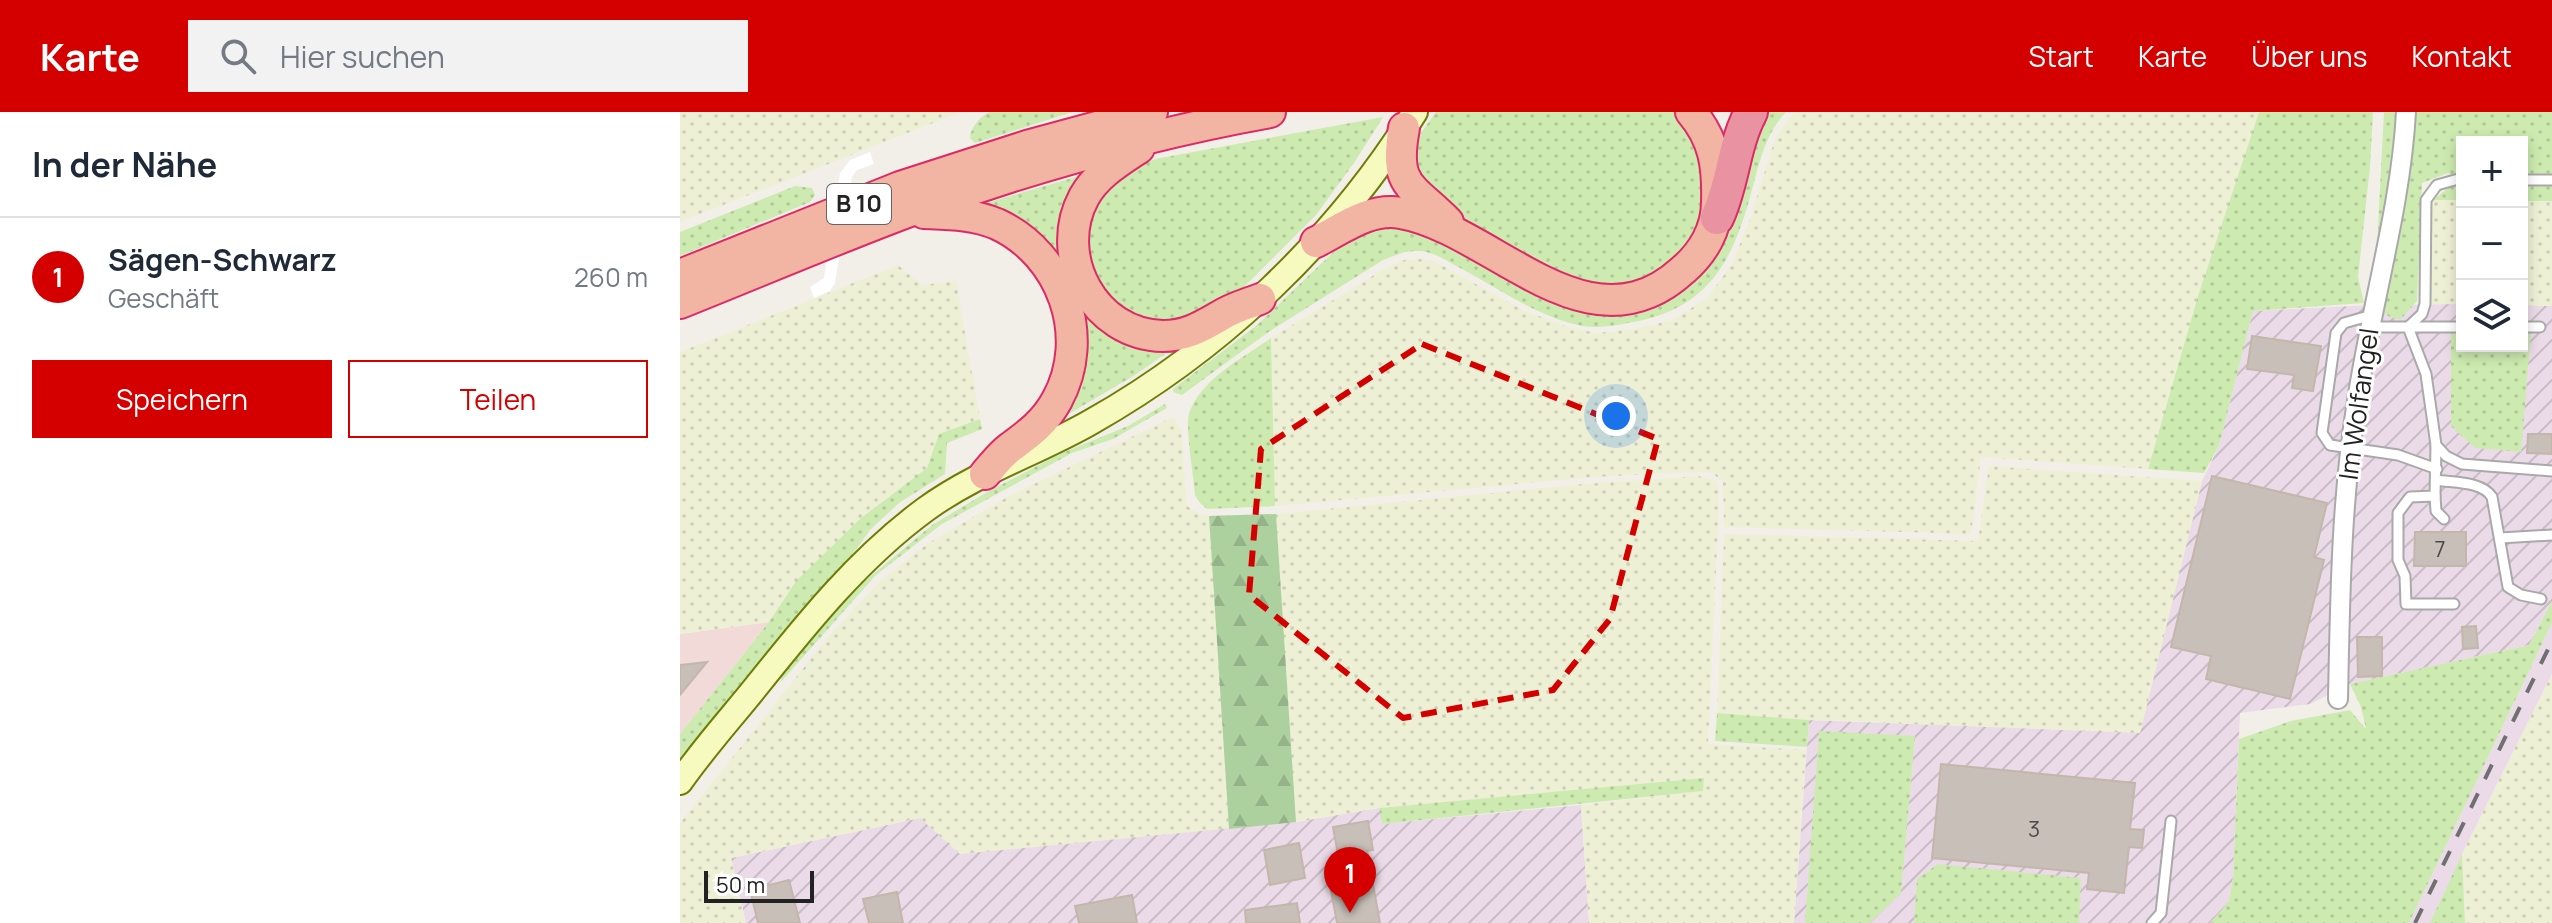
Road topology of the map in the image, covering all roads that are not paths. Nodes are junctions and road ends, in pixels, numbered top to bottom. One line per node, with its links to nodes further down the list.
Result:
1 (1097, 112): 8 (highway)
2 (1270, 112): 7 (highway, B 10)
3 (1691, 112): 13 (highway)
4 (1751, 112): 13 (highway)
5 (2406, 112): 19 (street, Im Wolfangel)
6 (1410, 119): 14 (highway); 15 (main road)
7 (1155, 124): 8 (highway, B 10); 12 (highway, B 10); 17 (highway)
8 (1027, 146): 16 (highway, B 10)
9 (2456, 180): 20 (lane)
10 (2528, 180): 11 (lane)
11 (2552, 180)
12 (906, 213): 18 (highway, B 10); 27 (highway)
13 (1717, 218): 14 (highway)
14 (1461, 234): 15 (highway)
15 (1316, 242): 17 (main road)
16 (680, 275)
17 (1260, 299): 27 (main road)
18 (680, 303)
19 (2371, 321): 20 (lane); 25 (street, Im Wolfangel); 25 (lane)
20 (2408, 327): 21 (lane); 24 (lane)
21 (2456, 327)
22 (2528, 327): 23 (lane)
23 (2540, 327)
24 (2436, 445): 26 (lane); 28 (lane)
25 (2350, 449): 28 (lane); 35 (street, Im Wolfangel)
26 (2552, 471)
27 (985, 474): 36 (main road)
28 (2436, 475): 29 (lane); 32 (lane)
29 (2435, 496): 30 (lane); 34 (lane)
30 (2444, 519)
31 (2552, 535): 32 (lane)
32 (2500, 538): 33 (lane)
33 (2541, 599)
34 (2454, 604)
35 (2338, 699)
36 (681, 780)
37 (2171, 821): 38 (lane)
38 (2152, 923)

